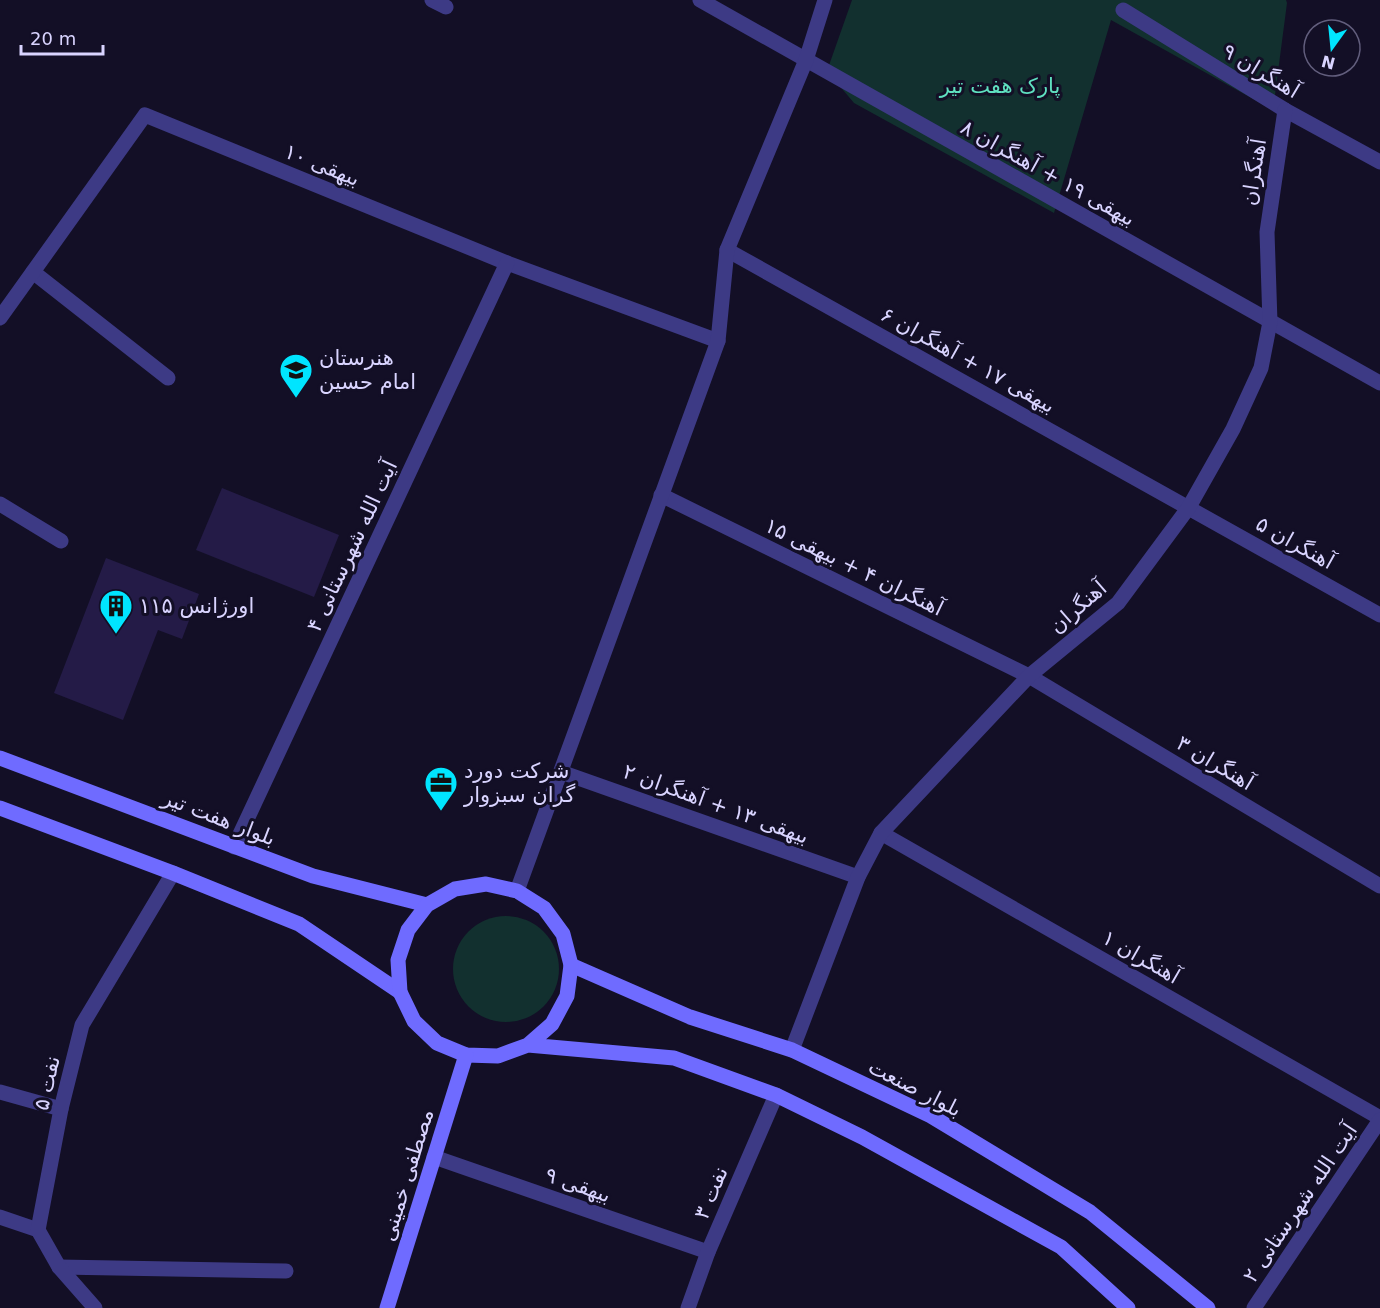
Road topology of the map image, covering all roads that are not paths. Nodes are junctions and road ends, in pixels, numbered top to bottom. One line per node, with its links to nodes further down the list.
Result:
1 (700, 0): 4 (street, بیهقی ۱۹ + آهنگران ۸)
2 (825, 0): 4 (street)
3 (1123, 10): 5 (street, آهنگران ۹)
4 (806, 60): 7 (street); 11 (street, بیهقی ۱۹ + آهنگران ۸)
5 (1285, 110): 6 (street, آهنگران ۹); 11 (street, آهنگران)
6 (1380, 162)
7 (727, 250): 12 (street); 17 (street, بیهقی ۱۷ + آهنگران ۶)
8 (507, 263): 9 (street, بیهقی ۱۰); 12 (street, بیهقی ۱۰); 25 (street, آیت الله شهرستانی ۴)
9 (33, 272): 10 (street, بیهقی ۱۰); 13 (street)
10 (0, 318)
11 (1270, 322): 14 (street, بیهقی ۱۹ + آهنگران ۸); 17 (street, آهنگران)
12 (718, 341): 15 (street)
13 (168, 378)
14 (1380, 383)
15 (661, 495): 20 (street, آهنگران ۴ + بیهقی ۱۵); 22 (street)
16 (0, 504): 18 (street)
17 (1189, 507): 19 (street, آهنگران ۵); 20 (street, آهنگران)
18 (61, 541)
19 (1380, 615)
20 (1029, 676): 24 (street, آهنگران); 28 (street, آهنگران ۳)
21 (0, 758): 25 (main road, بلوار هفت تیر)
22 (561, 772): 27 (street, بیهقی ۱۳ + آهنگران ۲); 29 (street)
23 (0, 808): 26 (main road)
24 (881, 833): 27 (street, آهنگران); 39 (street, آهنگران ۱)
25 (234, 847): 30 (main road, بلوار هفت تیر)
26 (173, 873): 32 (main road); 38 (street, نفت ۵)
27 (858, 877): 34 (street, آهنگران)
28 (1380, 886)
29 (517, 891): 30 (main road); 31 (main road)
30 (428, 905): 32 (main road)
31 (571, 965): 33 (main road); 34 (main road, بلوار صنعت)
32 (400, 992): 35 (main road)
33 (528, 1045): 35 (main road); 37 (main road)
34 (792, 1050): 50 (main road, بلوار صنعت)
35 (466, 1055): 40 (main road, مصطفی خمینی)
36 (0, 1092): 38 (street)
37 (776, 1095): 43 (street, نفت ۳); 49 (main road)
38 (61, 1109): 42 (street, نفت ۵)
39 (1380, 1119): 51 (street, آیت الله شهرستانی ۲)
40 (434, 1157): 43 (street, بیهقی ۹); 47 (main road, مصطفی خمینی)
41 (0, 1217): 42 (street)
42 (38, 1230): 44 (street)
43 (708, 1252): 48 (street, نفت ۳)
44 (59, 1267): 45 (street); 46 (street)
45 (286, 1271)
46 (95, 1308)
47 (387, 1308)
48 (688, 1308)
49 (1128, 1308)
50 (1208, 1308)
51 (1254, 1308)

